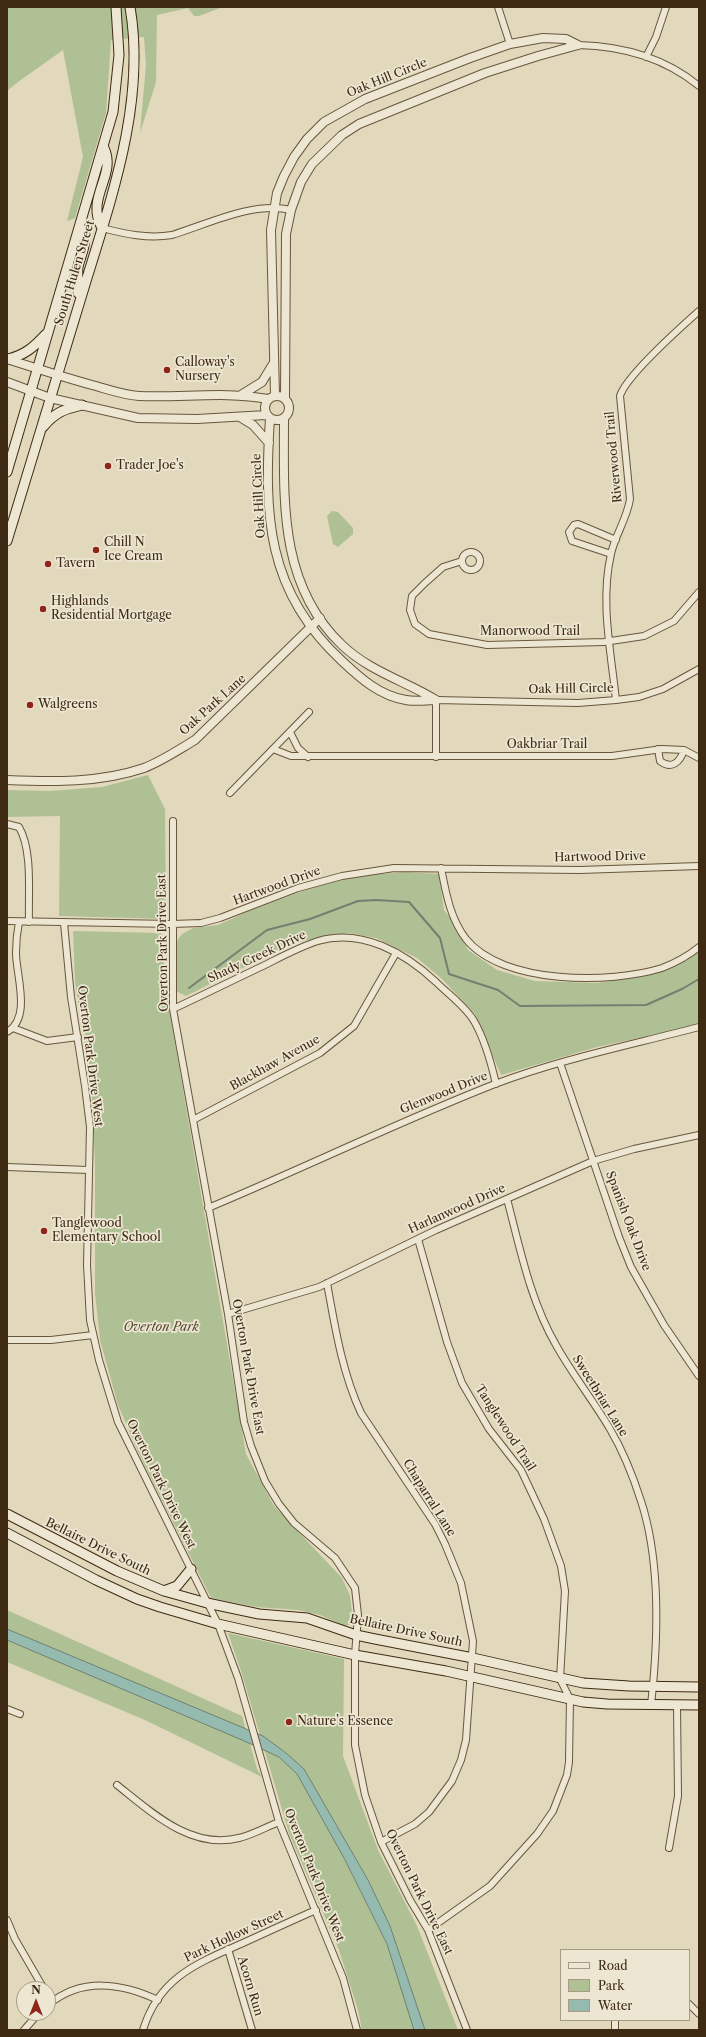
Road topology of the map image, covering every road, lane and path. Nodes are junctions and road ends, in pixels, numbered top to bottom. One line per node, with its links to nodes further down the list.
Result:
1 (116, 7): 9 (main road, South Hulen Street)
2 (130, 7): 13 (main road, South Hulen Street)
3 (498, 7): 5 (street)
4 (666, 7): 7 (street)
5 (510, 44): 6 (street, Oak Hill Circle); 10 (street, Oak Hill Circle)
6 (578, 45): 7 (street, Oak Hill Circle); 11 (street, Oak Hill Circle)
7 (646, 57): 8 (street, Oak Hill Circle)
8 (699, 86)
9 (104, 148): 12 (main road, South Hulen Street); 13 (main road)
10 (274, 208): 11 (street); 13 (street); 18 (street, Oak Hill Circle)
11 (291, 210): 26 (street, Oak Hill Circle)
12 (80, 227): 14 (main road); 16 (main road, South Hulen Street)
13 (102, 228): 14 (main road, South Hulen Street)
14 (77, 311): 20 (main road, South Hulen Street)
15 (699, 311): 34 (street, Riverwood Trail)
16 (47, 333): 17 (main road); 19 (main road, South Hulen Street)
17 (8, 359): 19 (street)
18 (274, 364): 23 (street); 24 (street, Oak Hill Circle)
19 (37, 369): 20 (street); 22 (main road, South Hulen Street)
20 (57, 375): 23 (street); 25 (main road, South Hulen Street)
21 (7, 382): 22 (street)
22 (31, 392): 25 (street); 33 (main road, South Hulen Street)
23 (240, 395): 24 (street)
24 (272, 397): 26 (street); 29 (street)
25 (50, 398): 27 (street); 31 (main road, South Hulen Street)
26 (285, 398): 30 (street)
27 (82, 405): 28 (street); 31 (main road)
28 (240, 417): 29 (street); 32 (street)
29 (268, 417): 30 (street); 32 (street, Oak Hill Circle)
30 (284, 418): 39 (street, Oak Hill Circle)
31 (41, 429): 35 (main road, South Hulen Street)
32 (269, 443): 40 (street, Oak Hill Circle)
33 (7, 472)
34 (616, 540): 36 (street, Riverwood Trail); 36 (street)
35 (7, 541)
36 (611, 554): 41 (street, Riverwood Trail)
37 (462, 561): 41 (street, Manorwood Trail)
38 (699, 592): 41 (street, Manorwood Trail)
39 (320, 618): 40 (street, Oak Park Lane); 43 (street, Oak Hill Circle)
40 (310, 627): 43 (street, Oak Hill Circle); 53 (street, Oak Park Lane)
41 (610, 641): 44 (street, Riverwood Trail)
42 (699, 669): 44 (street, Oak Hill Circle)
43 (436, 700): 44 (street, Oak Hill Circle); 51 (street)
44 (616, 700)
45 (309, 712): 46 (street)
46 (290, 732): 47 (street); 50 (street)
47 (273, 749): 50 (street, Oakbriar Trail); 54 (street)
48 (658, 749): 49 (street, Oakbriar Trail); 49 (street); 51 (street, Oakbriar Trail)
49 (684, 750): 52 (street, Oakbriar Trail)
50 (308, 757): 51 (street, Oakbriar Trail)
51 (436, 757)
52 (699, 758)
53 (7, 780)
54 (230, 793)
55 (173, 821): 63 (street, Overton Park Drive East)
56 (7, 824): 61 (street)
57 (699, 866): 58 (street, Hartwood Drive)
58 (441, 868): 63 (street, Hartwood Drive); 64 (street)
59 (7, 921): 60 (street, Hartwood Drive)
60 (18, 922): 61 (street, Hartwood Drive); 67 (street)
61 (29, 922): 62 (street, Hartwood Drive)
62 (64, 923): 63 (street, Hartwood Drive); 70 (street, Overton Park Drive West)
63 (172, 924): 66 (street, Overton Park Drive East)
64 (699, 947)
65 (396, 953): 66 (street, Shady Creek Drive); 72 (street, Shady Creek Drive); 73 (street, Blackhaw Avenue)
66 (172, 1009): 73 (street, Overton Park Drive East)
67 (13, 1028): 69 (street); 70 (street)
68 (699, 1028): 71 (street, Glenwood Drive)
69 (7, 1032)
70 (78, 1037): 77 (street, Overton Park Drive West)
71 (560, 1063): 72 (street, Glenwood Drive); 75 (street, Spanish Oak Drive)
72 (496, 1084): 79 (street, Glenwood Drive)
73 (193, 1120): 79 (street, Overton Park Drive East)
74 (699, 1135): 75 (street, Harlanwood Drive)
75 (593, 1161): 78 (street, Harlanwood Drive); 85 (street, Spanish Oak Drive)
76 (7, 1167): 77 (street)
77 (88, 1170): 83 (street, Overton Park Drive West)
78 (507, 1199): 80 (street, Harlanwood Drive); 99 (street, Sweetbriar Lane)
79 (208, 1208): 82 (street, Overton Park Drive East)
80 (418, 1238): 81 (street, Harlanwood Drive); 98 (street, Tanglewood Trail)
81 (327, 1283): 82 (street, Harlanwood Drive); 96 (street, Chaparral Lane)
82 (228, 1314): 94 (street, Overton Park Drive East)
83 (93, 1334): 84 (street); 90 (street, Overton Park Drive West)
84 (7, 1340)
85 (699, 1376)
86 (7, 1514): 88 (main road, Bellaire Drive South)
87 (7, 1533): 89 (main road)
88 (82, 1554): 89 (main road); 91 (main road, Bellaire Drive South)
89 (74, 1568): 93 (main road)
90 (191, 1569): 91 (main road); 92 (street, Overton Park Drive West)
91 (164, 1590): 92 (main road, Bellaire Drive South)
92 (207, 1603): 93 (street, Overton Park Drive West); 94 (main road, Bellaire Drive South)
93 (218, 1624): 95 (main road); 108 (street, Overton Park Drive West)
94 (356, 1635): 95 (street, Overton Park Drive East); 96 (main road, Bellaire Drive South)
95 (355, 1655): 97 (main road); 109 (street, Overton Park Drive East)
96 (473, 1658): 97 (street, Chaparral Lane); 98 (main road, Bellaire Drive South)
97 (470, 1676): 101 (main road); 109 (street, Chaparral Lane)
98 (560, 1679): 99 (main road, Bellaire Drive South); 101 (street, Tanglewood Trail)
99 (653, 1687): 100 (main road, Bellaire Drive South); 102 (street, Sweetbriar Lane)
100 (699, 1687)
101 (570, 1699): 102 (main road); 113 (street, Tanglewood Trail)
102 (651, 1705): 103 (main road)
103 (677, 1705): 104 (main road); 110 (street)
104 (699, 1705)
105 (7, 1709): 106 (street)
106 (20, 1714)
107 (117, 1785): 108 (street)
108 (279, 1822): 111 (street, Overton Park Drive West)
109 (381, 1842): 113 (street, Overton Park Drive East)
110 (669, 1848)
111 (316, 1910): 114 (street, Park Hollow Street); 124 (street, Overton Park Drive West)
112 (7, 1920): 115 (street)
113 (428, 1930): 125 (street, Overton Park Drive East)
114 (228, 1949): 117 (street, Park Hollow Street); 123 (street, Acorn Run)
115 (39, 1981)
116 (56, 1998): 117 (street)
117 (158, 2000): 122 (street, Park Hollow Street)
118 (690, 2005): 119 (street)
119 (699, 2014)
120 (32, 2021): 121 (street)
121 (24, 2030)
122 (143, 2030)
123 (252, 2030)
124 (357, 2030)
125 (467, 2030)

